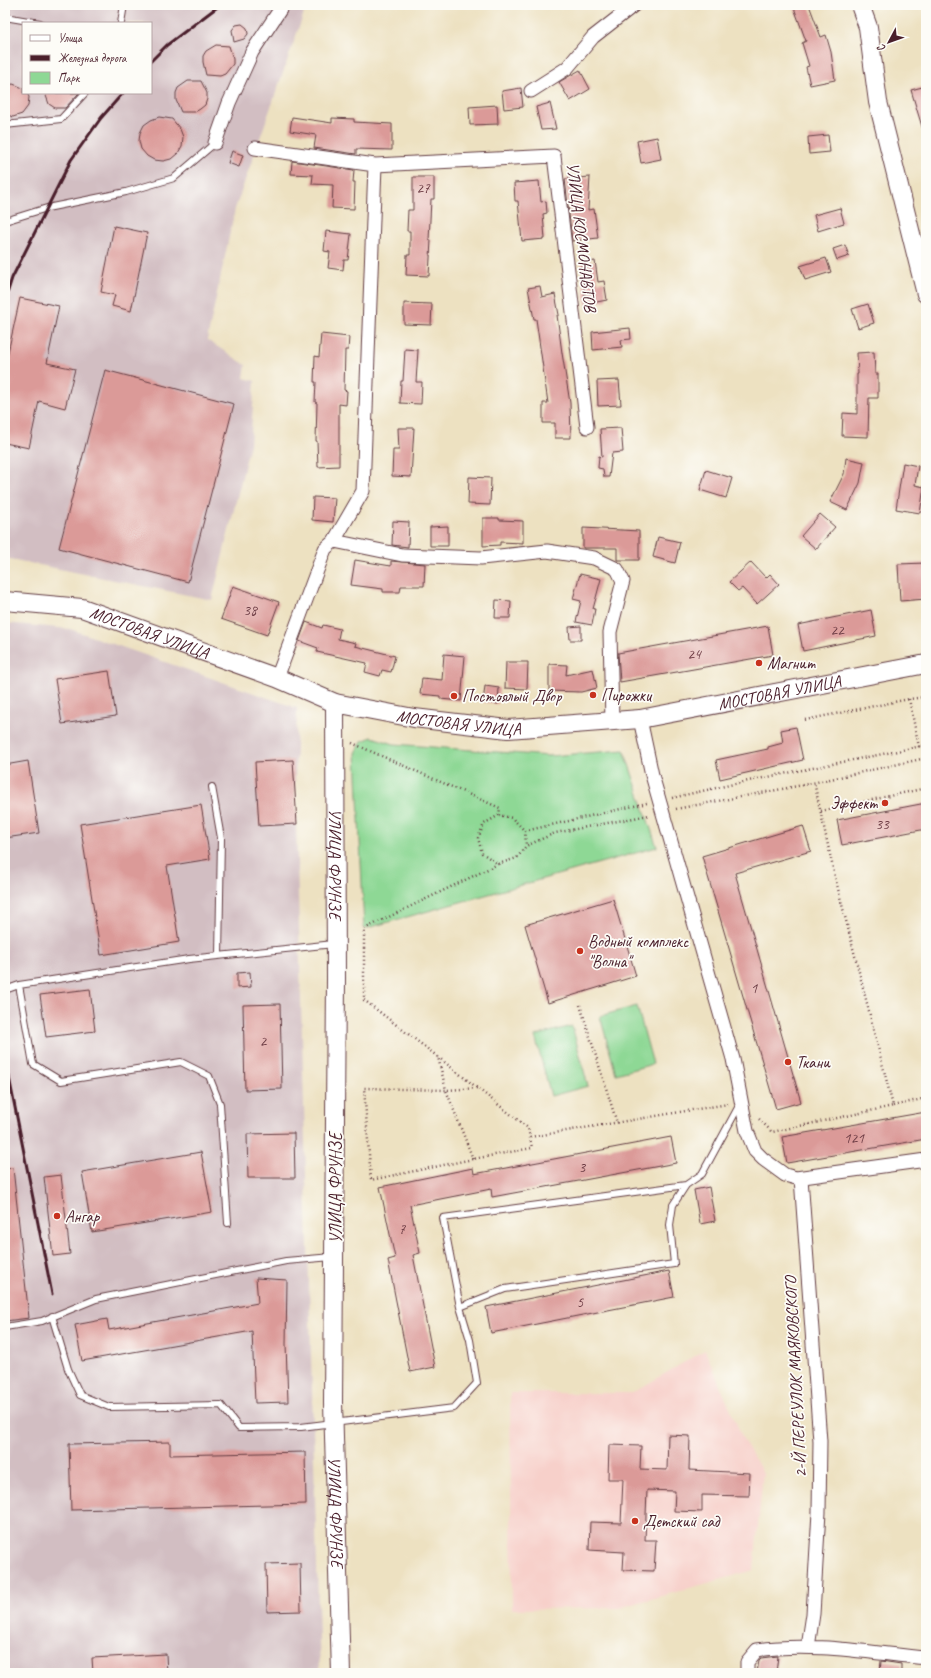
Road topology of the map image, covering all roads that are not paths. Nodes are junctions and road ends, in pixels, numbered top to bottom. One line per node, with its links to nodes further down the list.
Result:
1 (124, 5): 8 (lane)
2 (283, 5): 13 (street)
3 (634, 5): 10 (street)
4 (860, 5): 9 (main road)
5 (869, 5): 9 (main road)
6 (5, 17): 7 (lane)
7 (34, 22)
8 (120, 22)
9 (868, 27): 17 (main road)
10 (531, 91)
11 (84, 94): 12 (lane)
12 (5, 124)
13 (215, 143): 16 (lane)
14 (254, 148): 15 (street, УЛИЦА КОСМОНАВТОВ)
15 (375, 165): 19 (street, УЛИЦА КОСМОНАВТОВ); 20 (street)
16 (5, 221)
17 (919, 241): 18 (main road)
18 (926, 294)
19 (587, 427)
20 (334, 541): 23 (street); 26 (street)
21 (5, 601): 23 (main road, МОСТОВАЯ УЛИЦА)
22 (926, 664): 25 (main road, МОСТОВАЯ УЛИЦА)
23 (277, 678): 24 (main road, МОСТОВАЯ УЛИЦА)
24 (335, 703): 26 (main road, МОСТОВАЯ УЛИЦА); 28 (main road, УЛИЦА ФРУНЗЕ)
25 (640, 719): 26 (main road, МОСТОВАЯ УЛИЦА); 32 (street)
26 (612, 722)
27 (212, 787): 29 (lane)
28 (336, 944): 29 (lane); 37 (main road, УЛИЦА ФРУНЗЕ)
29 (218, 956): 30 (lane)
30 (19, 985): 31 (lane); 36 (lane)
31 (5, 990)
32 (741, 1102): 34 (street); 35 (lane)
33 (926, 1160): 34 (street)
34 (801, 1178): 42 (street, 2-Й ПЕРЕУЛОК МАЯКОВСКОГО)
35 (686, 1184): 38 (lane); 38 (lane)
36 (228, 1222)
37 (334, 1257): 39 (lane); 41 (main road, УЛИЦА ФРУНЗЕ)
38 (460, 1307): 41 (lane)
39 (52, 1316): 40 (lane); 41 (lane)
40 (5, 1327)
41 (334, 1422): 44 (main road, УЛИЦА ФРУНЗЕ)
42 (808, 1647): 43 (street); 45 (street)
43 (926, 1658)
44 (341, 1673)
45 (747, 1673)

